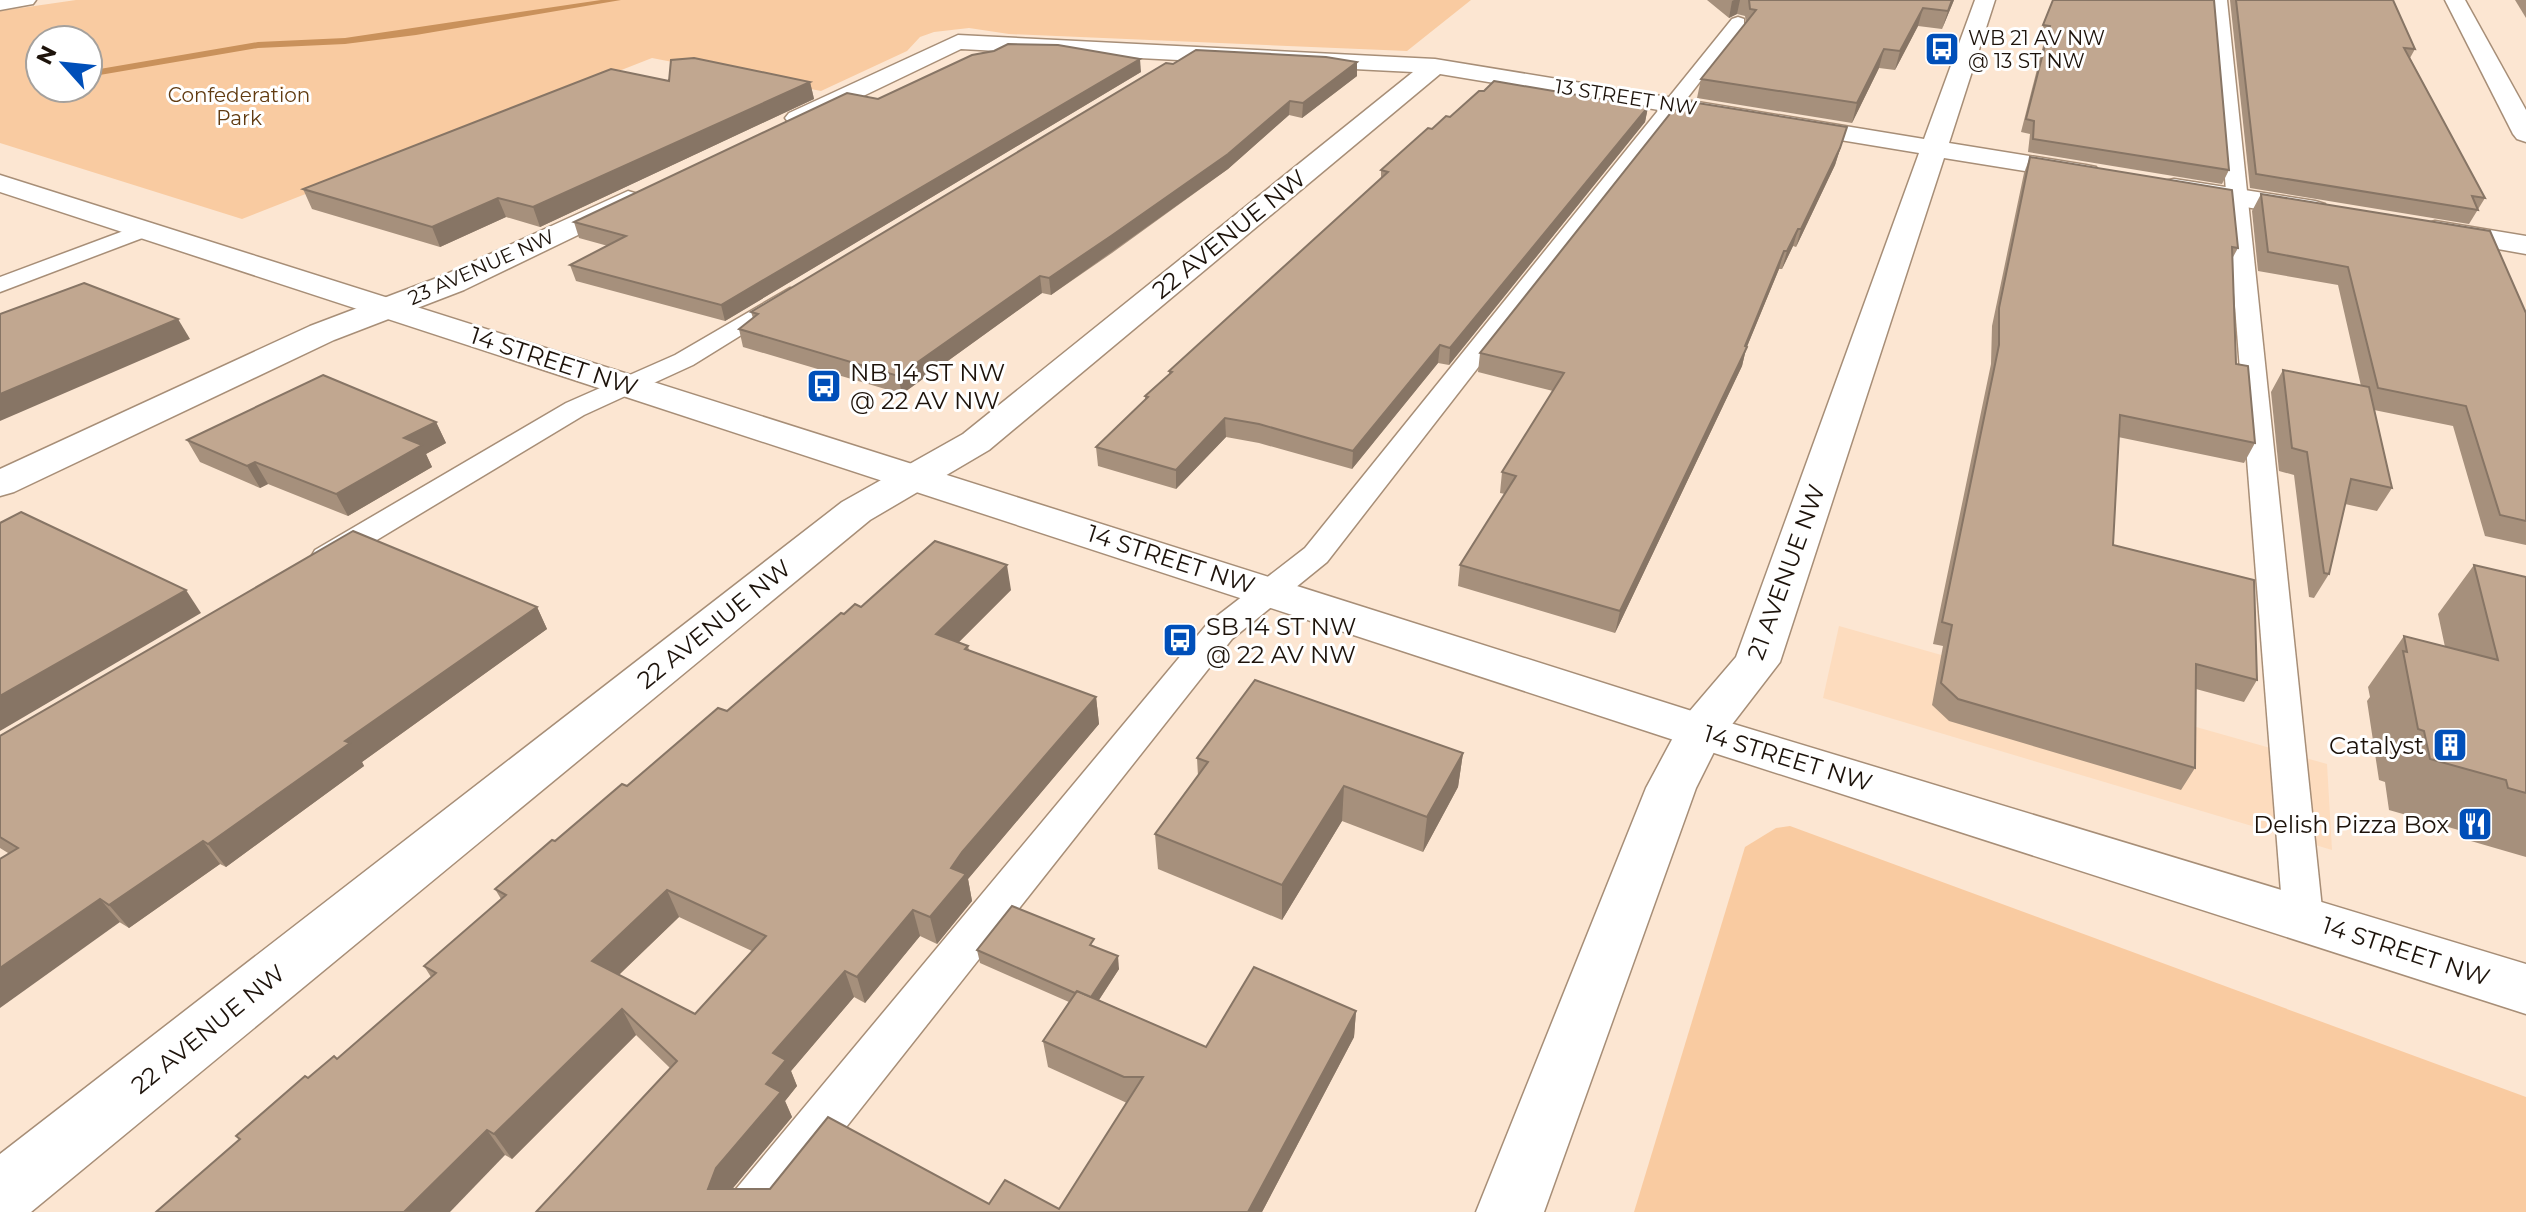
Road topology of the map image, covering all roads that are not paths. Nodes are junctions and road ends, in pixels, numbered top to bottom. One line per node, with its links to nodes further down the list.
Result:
1 (26, 0): 5 (street)
2 (1985, 0): 13 (street, 21 AVENUE NW)
3 (2219, 0): 18 (lane)
4 (2455, 0): 12 (street)
5 (0, 4)
6 (1738, 22): 10 (lane)
7 (1189, 52): 8 (street, 13 STREET NW); 9 (lane); 11 (street, 13 STREET NW)
8 (1435, 66): 10 (street, 13 STREET NW); 27 (street, 22 AVENUE NW)
9 (1148, 77)
10 (1672, 105): 13 (street, 13 STREET NW); 30 (lane)
11 (770, 132)
12 (2526, 134)
13 (1934, 148): 14 (street, 13 STREET NW); 31 (street, 21 AVENUE NW)
14 (2115, 177)
15 (2146, 182): 18 (street)
16 (0, 183): 21 (street, 14 STREET NW)
17 (655, 187): 25 (street, 23 AVENUE NW)
18 (2237, 197): 19 (street); 32 (lane)
19 (2347, 215)
20 (2410, 226): 22 (street)
21 (145, 229): 23 (lane); 25 (street, 14 STREET NW)
22 (2526, 245)
23 (0, 285)
24 (807, 285): 26 (lane)
25 (388, 307): 26 (street, 14 STREET NW); 28 (street, 23 AVENUE NW)
26 (628, 385): 27 (street, 14 STREET NW); 29 (lane)
27 (916, 477): 30 (street, 14 STREET NW); 34 (street, 22 AVENUE NW)
28 (0, 484)
29 (301, 572)
30 (1268, 590): 31 (street, 14 STREET NW); 35 (lane)
31 (1700, 731): 32 (street, 14 STREET NW); 36 (street, 21 AVENUE NW)
32 (2303, 918): 33 (street, 14 STREET NW)
33 (2526, 989)
34 (0, 1195)
35 (748, 1212)
36 (1510, 1212)

